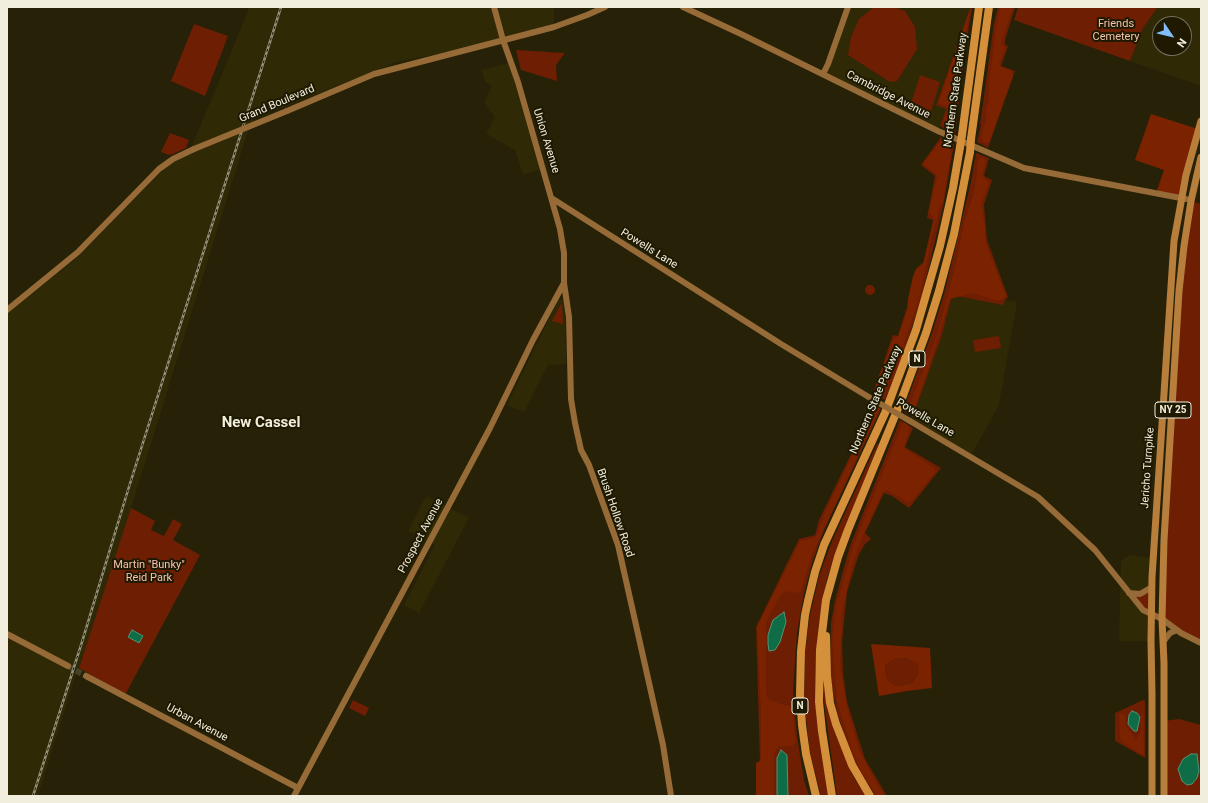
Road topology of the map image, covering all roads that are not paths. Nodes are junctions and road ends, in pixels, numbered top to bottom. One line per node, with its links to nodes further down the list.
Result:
1 (494, 7): 8 (street, Union Avenue)
2 (605, 7): 8 (street, Grand Boulevard)
3 (683, 7): 10 (street, Cambridge Avenue)
4 (848, 7): 10 (street)
5 (979, 7): 20 (highway, Northern State Parkway / N, bridge)
6 (989, 7): 9 (highway, Northern State Parkway / N)
7 (995, 7): 9 (highway)
8 (503, 40): 14 (street, Union Avenue); 16 (street, Grand Boulevard, bridge)
9 (984, 46): 17 (highway, Northern State Parkway / N, bridge)
10 (823, 74): 13 (street, Cambridge Avenue)
11 (1201, 121): 13 (main road, Jericho Turnpike / NY 25)
12 (1201, 158): 22 (main road, Jericho Turnpike / NY 25)
13 (1183, 198): 18 (main road, Jericho Turnpike / NY 25)
14 (553, 199): 15 (street, Union Avenue); 19 (street, Powells Lane, bridge)
15 (564, 283): 29 (street, Prospect Avenue); 31 (street, Brush Hollow Road)
16 (7, 310)
17 (834, 572): 34 (highway, Northern State Parkway / N); 35 (highway)
18 (1152, 587): 19 (street); 21 (main road, Jericho Turnpike / NY 25)
19 (1129, 593): 21 (street, Powells Lane)
20 (805, 615): 32 (highway); 33 (highway, Northern State Parkway / N)
21 (1151, 615): 22 (street, Powells Lane); 36 (main road, Jericho Turnpike / NY 25)
22 (1162, 619): 23 (street, Powells Lane); 25 (main road, Jericho Turnpike / NY 25)
23 (1177, 630): 25 (street); 26 (street, Powells Lane)
24 (7, 634): 27 (street)
25 (1163, 642): 37 (main road, Jericho Turnpike / NY 25)
26 (1201, 643)
27 (68, 666)
28 (86, 676): 29 (street, Urban Avenue)
29 (298, 788): 30 (street, Prospect Avenue)
30 (294, 796)
31 (671, 796)
32 (813, 796)
33 (816, 796)
34 (832, 796)
35 (870, 796)
36 (1152, 796)
37 (1164, 796)

